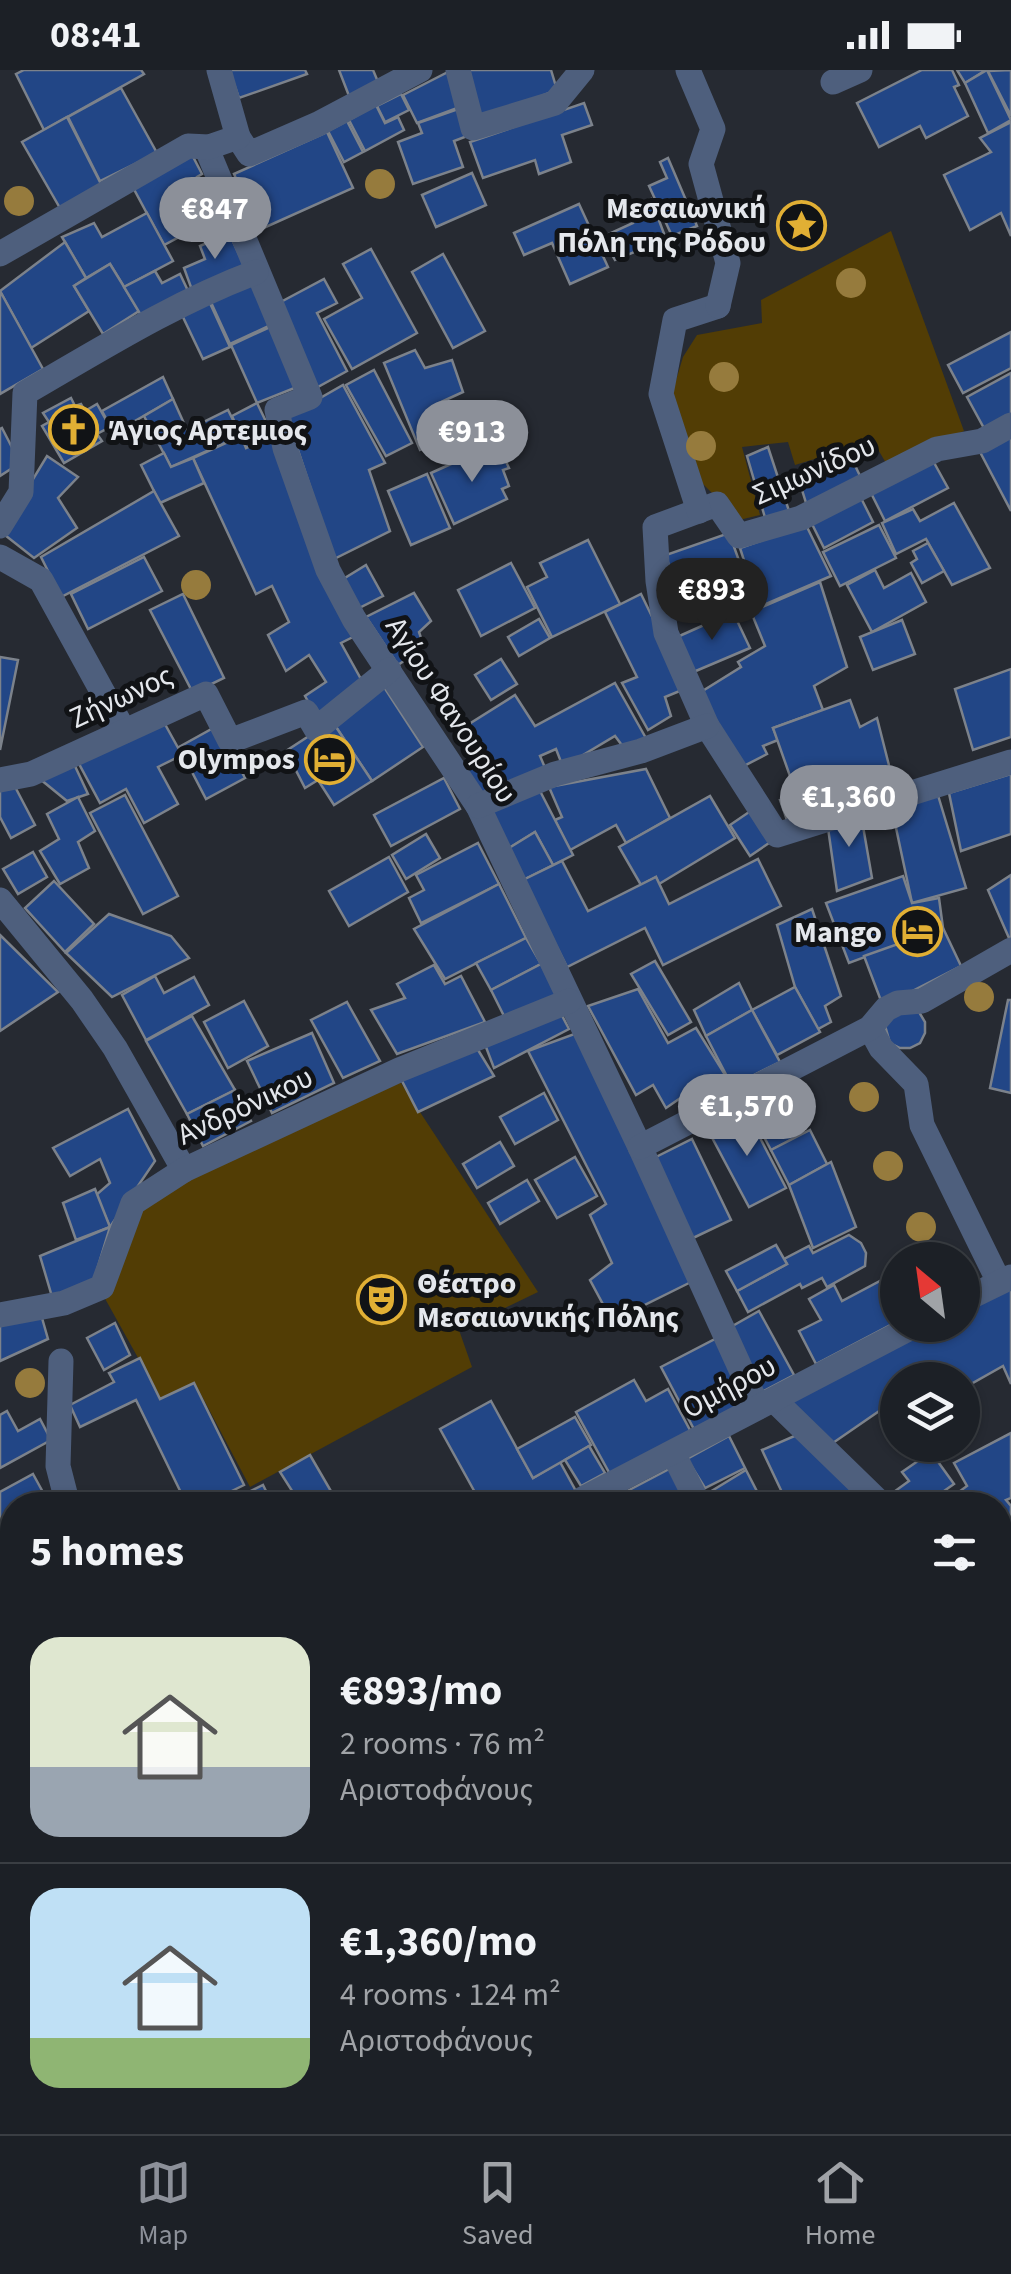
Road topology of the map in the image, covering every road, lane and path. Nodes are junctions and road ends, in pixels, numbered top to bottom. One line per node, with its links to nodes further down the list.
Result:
1 (218, 70): 8 (street)
2 (420, 70): 8 (street)
3 (458, 70): 4 (street)
4 (582, 70)
5 (688, 70): 13 (street)
6 (860, 70): 7 (street)
7 (833, 82)
8 (238, 137): 9 (street)
9 (210, 147): 10 (street); 11 (street, Αγίου Φανουρίου)
10 (0, 254)
11 (256, 272): 14 (street); 16 (street, Αγίου Φανουρίου)
12 (1011, 425): 13 (street, Σιμωνίδου)
13 (699, 511): 17 (street)
14 (0, 526)
15 (0, 557): 18 (street)
16 (389, 670): 18 (street, Ζήνωνος); 21 (street, Αγίου Φανουρίου)
17 (707, 726): 19 (street); 21 (street)
18 (124, 732): 20 (street, Ζήνωνος)
19 (1011, 762)
20 (0, 780)
21 (478, 806): 24 (street, Αγίου Φανουρίου)
22 (0, 900): 27 (street)
23 (1011, 950): 25 (street)
24 (569, 1001): 26 (street, Αγίου Φανουρίου); 27 (street, Ανδρόνικου)
25 (870, 1028): 26 (street); 28 (street)
26 (640, 1148): 33 (street, Αγίου Φανουρίου)
27 (184, 1170): 30 (street, Ανδρόνικου)
28 (1005, 1279): 29 (street)
29 (980, 1292)
30 (0, 1315)
31 (884, 1342): 33 (street, Ομήρου)
32 (61, 1361): 35 (street)
33 (766, 1404): 34 (street, Ομήρου); 38 (street)
34 (672, 1453): 36 (street, Ομήρου); 37 (street)
35 (65, 1492)
36 (596, 1492)
37 (692, 1492)
38 (867, 1492)

